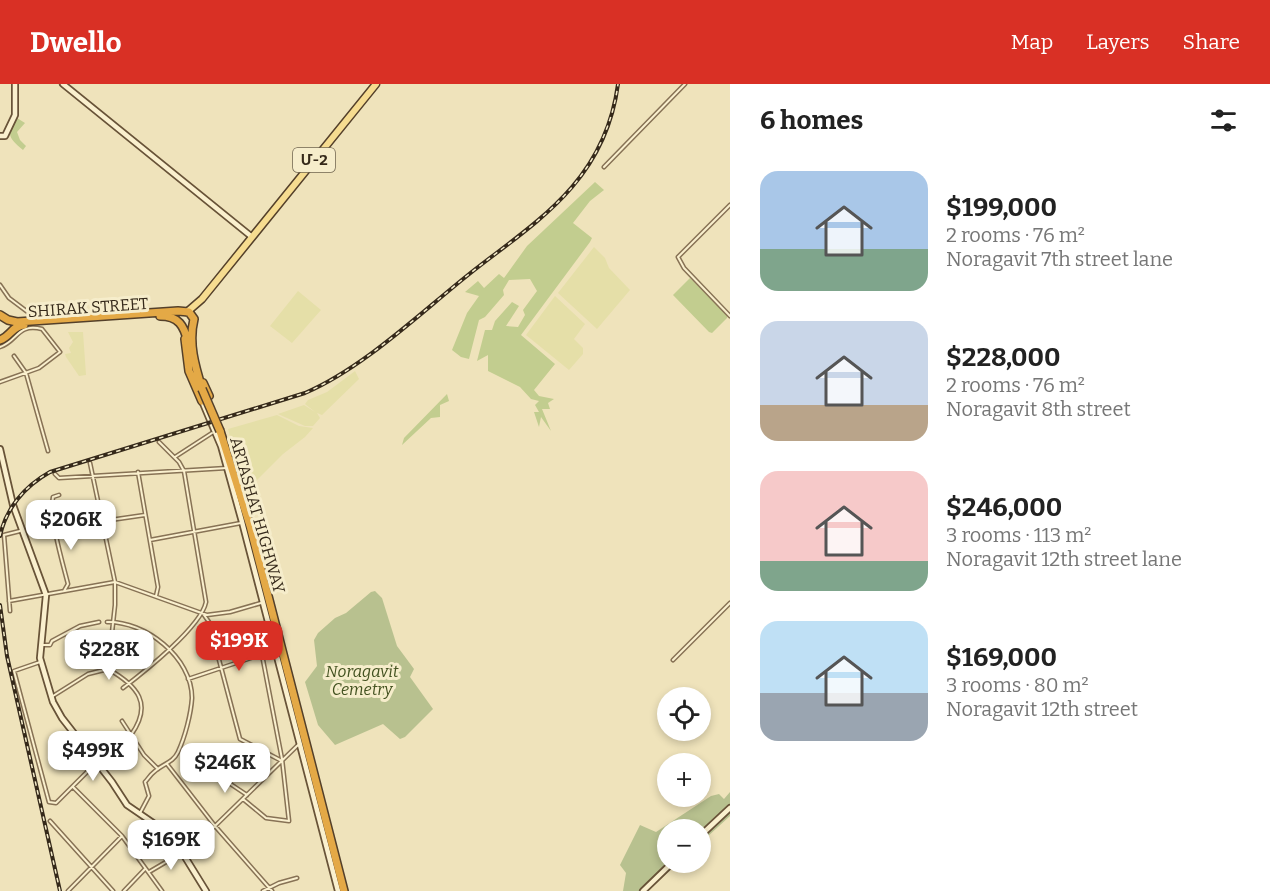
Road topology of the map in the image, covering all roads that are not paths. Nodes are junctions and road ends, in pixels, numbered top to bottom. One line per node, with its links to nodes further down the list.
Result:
1 (15, 84): 5 (street)
2 (63, 84): 8 (street)
3 (376, 84): 8 (main road, ARTASHAT HIGHWAY / Մ-2)
4 (685, 84): 6 (street)
5 (0, 136)
6 (604, 167)
7 (730, 205): 14 (street)
8 (252, 237): 10 (main road, ARTASHAT HIGHWAY / Մ-2)
9 (0, 285): 12 (street)
10 (202, 299): 11 (main road, ARTASHAT HIGHWAY / Մ-2); 16 (main road, ARTASHAT HIGHWAY / Մ-2)
11 (186, 312): 15 (highway, SHIRAK STREET); 16 (highway); 17 (highway, ARTASHAT HIGHWAY / Մ-2)
12 (29, 313)
13 (0, 315): 15 (highway, SHIRAK STREET)
14 (730, 316)
15 (8, 320): 18 (highway, SHIRAK STREET)
16 (194, 321): 17 (highway); 19 (highway, ARTASHAT HIGHWAY / Մ-2)
17 (181, 323): 18 (highway, SHIRAK STREET); 19 (highway, ARTASHAT HIGHWAY / Մ-2)
18 (10, 332): 20 (highway, SHIRAK STREET)
19 (188, 335): 25 (highway); 26 (highway, ARTASHAT HIGHWAY / Մ-2, bridge)
20 (0, 340)
21 (0, 347): 23 (street)
22 (14, 356): 23 (street)
23 (26, 373): 24 (street); 29 (street)
24 (0, 382)
25 (202, 401): 26 (street)
26 (216, 431): 30 (street); 32 (street, ARTASHAT HIGHWAY); 40 (highway, ARTASHAT HIGHWAY / Մ-2); 100 (highway, ARTASHAT HIGHWAY / Մ-2)
27 (159, 442): 30 (street)
28 (0, 449): 42 (street)
29 (48, 451)
30 (175, 457): 33 (street)
31 (90, 462): 36 (street)
32 (227, 468): 33 (street); 40 (street, ARTASHAT HIGHWAY)
33 (183, 471): 34 (street); 43 (street)
34 (138, 472): 36 (street); 38 (street)
35 (55, 474): 36 (street)
36 (93, 475): 39 (street)
37 (59, 495): 46 (street)
38 (145, 515): 39 (street); 44 (street)
39 (103, 520): 41 (street); 45 (street)
40 (246, 524): 43 (street); 50 (street, ARTASHAT HIGHWAY); 100 (highway, ARTASHAT HIGHWAY / Մ-2)
41 (76, 525)
42 (23, 531): 47 (street); 49 (street)
43 (193, 532): 44 (street); 53 (street)
44 (150, 540): 48 (street)
45 (115, 582): 46 (street); 48 (street); 56 (street)
46 (64, 591): 47 (street)
47 (46, 595): 49 (street); 58 (street)
48 (156, 596): 53 (street)
49 (9, 601): 52 (street)
50 (263, 602): 53 (street); 57 (street, ARTASHAT HIGHWAY)
51 (730, 603): 61 (street)
52 (10, 611)
53 (203, 613): 60 (street); 63 (street)
54 (99, 622): 58 (street)
55 (107, 622): 56 (street)
56 (113, 622): 60 (street); 64 (street)
57 (272, 634): 59 (street); 71 (street, ARTASHAT HIGHWAY)
58 (40, 645): 62 (street)
59 (257, 648): 63 (street); 73 (street)
60 (169, 649): 65 (street); 66 (street)
61 (673, 660)
62 (40, 662): 68 (street); 78 (street)
63 (221, 667): 65 (street); 73 (street)
64 (108, 669): 66 (street); 68 (street)
65 (188, 679): 75 (street)
66 (129, 683): 67 (street); 70 (street)
67 (123, 688)
68 (51, 697): 74 (street)
69 (122, 721): 70 (street)
70 (130, 735): 76 (street)
71 (300, 743): 73 (street); 100 (street, ARTASHAT HIGHWAY)
72 (118, 746): 74 (street)
73 (281, 760): 79 (street); 80 (street)
74 (97, 762): 78 (street); 82 (street)
75 (167, 764): 76 (street); 84 (street)
76 (158, 769): 82 (street)
77 (217, 775): 79 (street)
78 (74, 787): 86 (street)
79 (247, 795): 80 (street)
80 (243, 799): 84 (street)
81 (730, 808): 85 (street)
82 (140, 813): 87 (street)
83 (50, 821): 88 (street)
84 (215, 826): 87 (street); 93 (street)
85 (711, 826)
86 (122, 836): 88 (street); 89 (street)
87 (183, 852): 90 (street); 98 (street)
88 (91, 868): 94 (street); 95 (street)
89 (146, 868): 90 (street); 96 (street)
90 (149, 872): 97 (street)
91 (661, 873): 101 (street)
92 (297, 878): 93 (street)
93 (271, 889): 99 (street)
94 (68, 891)
95 (113, 891)
96 (124, 891)
97 (162, 891)
98 (206, 891)
99 (263, 891)
100 (341, 891)
101 (642, 891)

